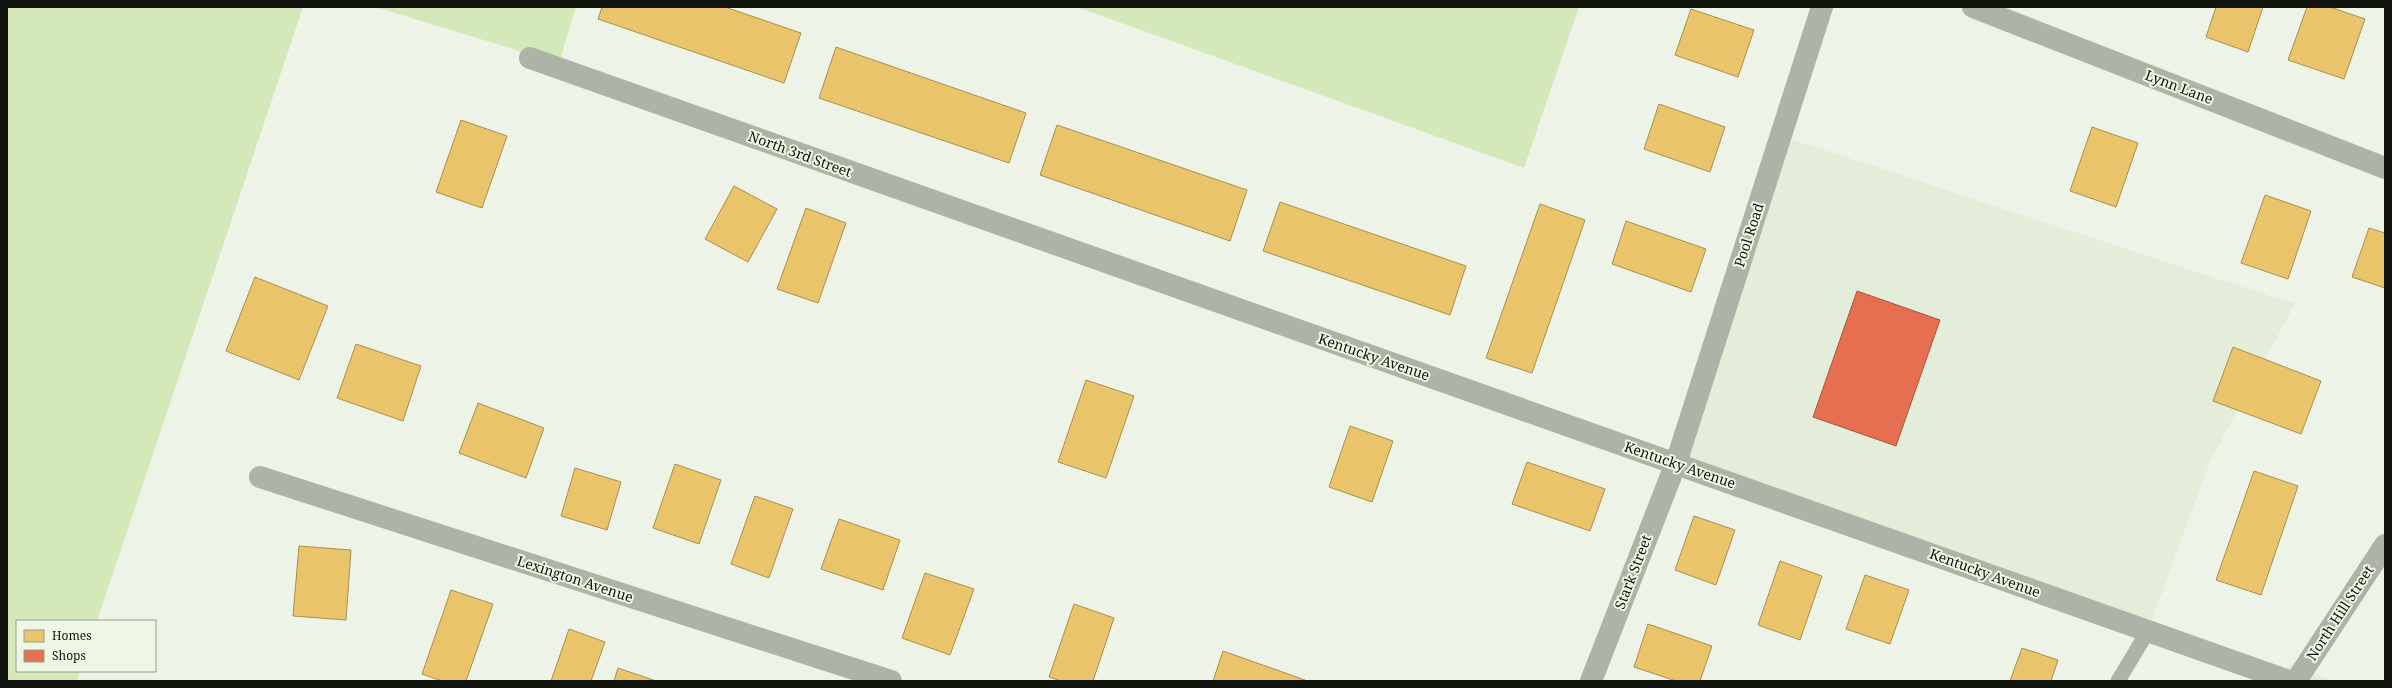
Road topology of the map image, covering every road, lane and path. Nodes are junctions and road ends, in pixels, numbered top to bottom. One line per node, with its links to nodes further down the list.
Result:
1 (1822, 7): 6 (street, Pool Road)
2 (1973, 7): 4 (street, Lynn Lane)
3 (530, 58): 5 (street, North 3rd Street)
4 (2385, 168)
5 (1070, 250): 6 (street, Kentucky Avenue)
6 (1676, 463): 9 (street, Kentucky Avenue); 11 (street, Stark Street)
7 (260, 477): 10 (street, Lexington Avenue)
8 (2385, 546): 14 (street, North Hill Street)
9 (2148, 631): 12 (lane); 13 (street, Kentucky Avenue)
10 (890, 681)
11 (1590, 681)
12 (2118, 681)
13 (2289, 681)
14 (2296, 681)

